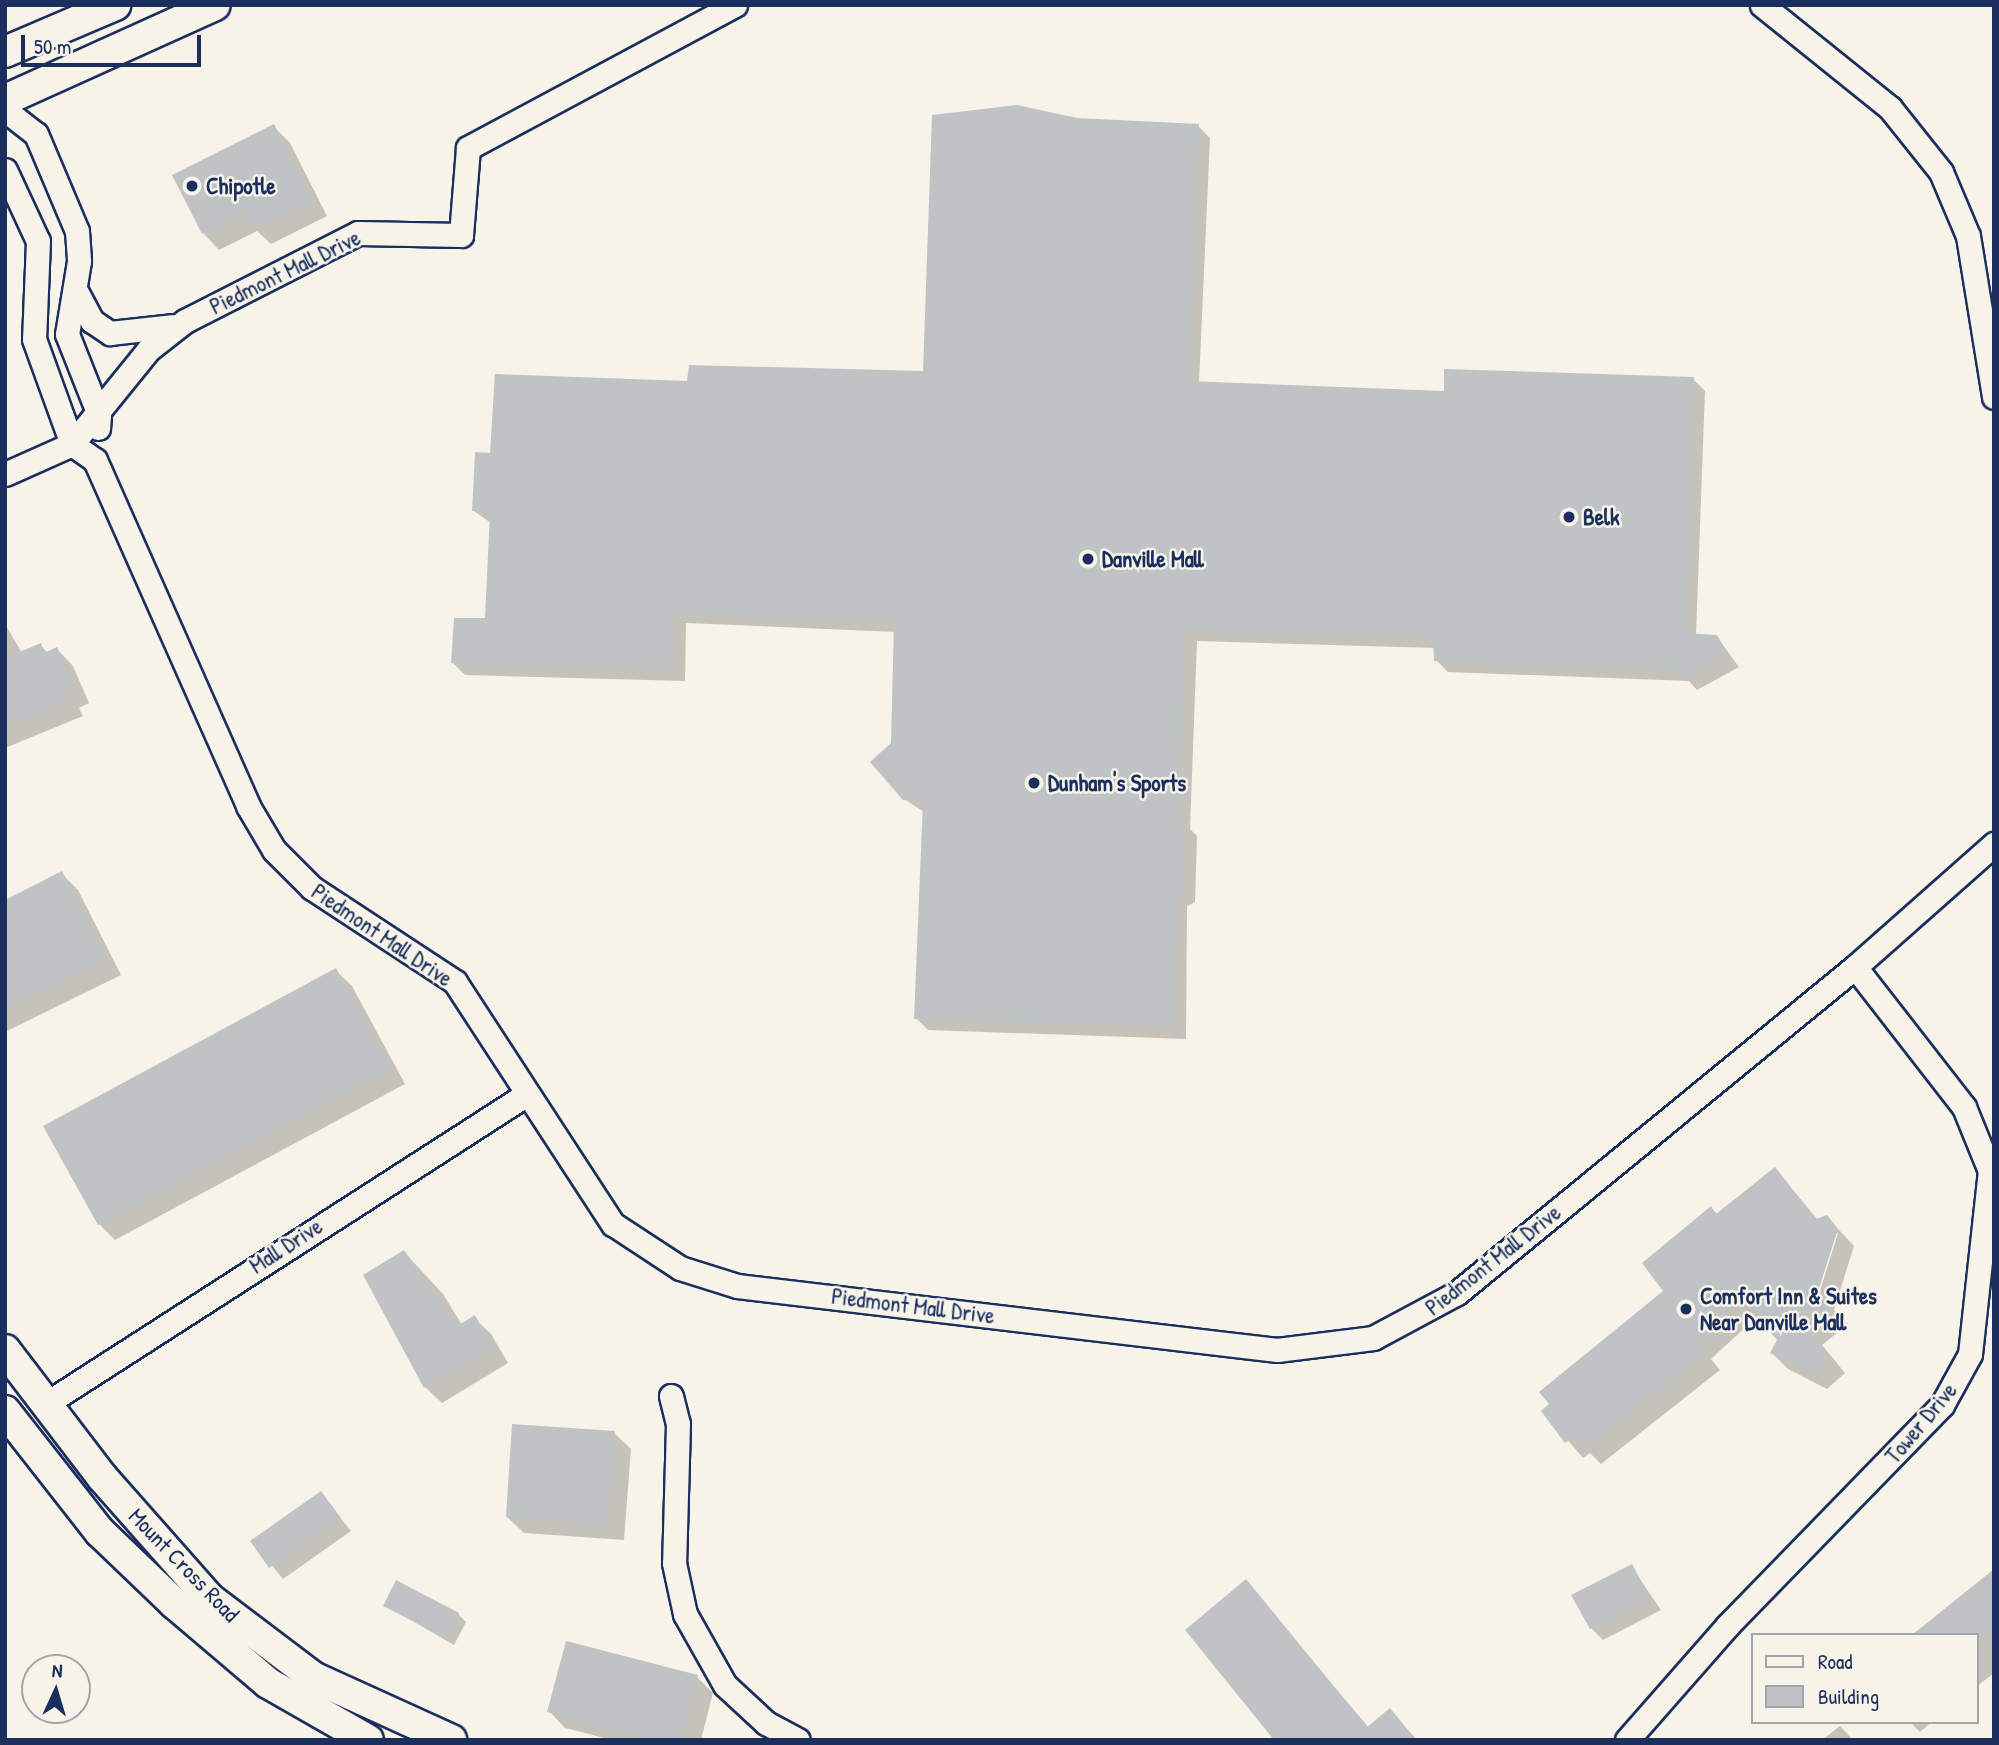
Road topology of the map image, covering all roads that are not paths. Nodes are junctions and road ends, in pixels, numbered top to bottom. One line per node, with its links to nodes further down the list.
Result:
1 (116, 5): 5 (main road)
2 (215, 5): 6 (main road)
3 (735, 5): 10 (street, Piedmont Mall Drive)
4 (1762, 5): 11 (street)
5 (5, 52)
6 (5, 100)
7 (5, 110): 9 (street)
8 (5, 170): 13 (street)
9 (76, 291): 10 (street); 12 (street)
10 (179, 324): 12 (street, Piedmont Mall Drive)
11 (1994, 397)
12 (99, 415): 13 (street, Piedmont Mall Drive); 14 (street, Piedmont Mall Drive)
13 (72, 444): 14 (street); 15 (street)
14 (95, 460): 18 (street, Piedmont Mall Drive)
15 (5, 474)
16 (1994, 844): 17 (street, Piedmont Mall Drive)
17 (1855, 967): 18 (street, Piedmont Mall Drive); 26 (street, Tower Drive)
18 (527, 1094): 21 (street, Mall Drive)
19 (5, 1350): 21 (main road, Mount Cross Road)
20 (671, 1396): 25 (street)
21 (47, 1402): 24 (main road, Mount Cross Road)
22 (5, 1411): 23 (main road, Mount Cross Road)
23 (368, 1740)
24 (451, 1740)
25 (799, 1740)
26 (1626, 1740)

